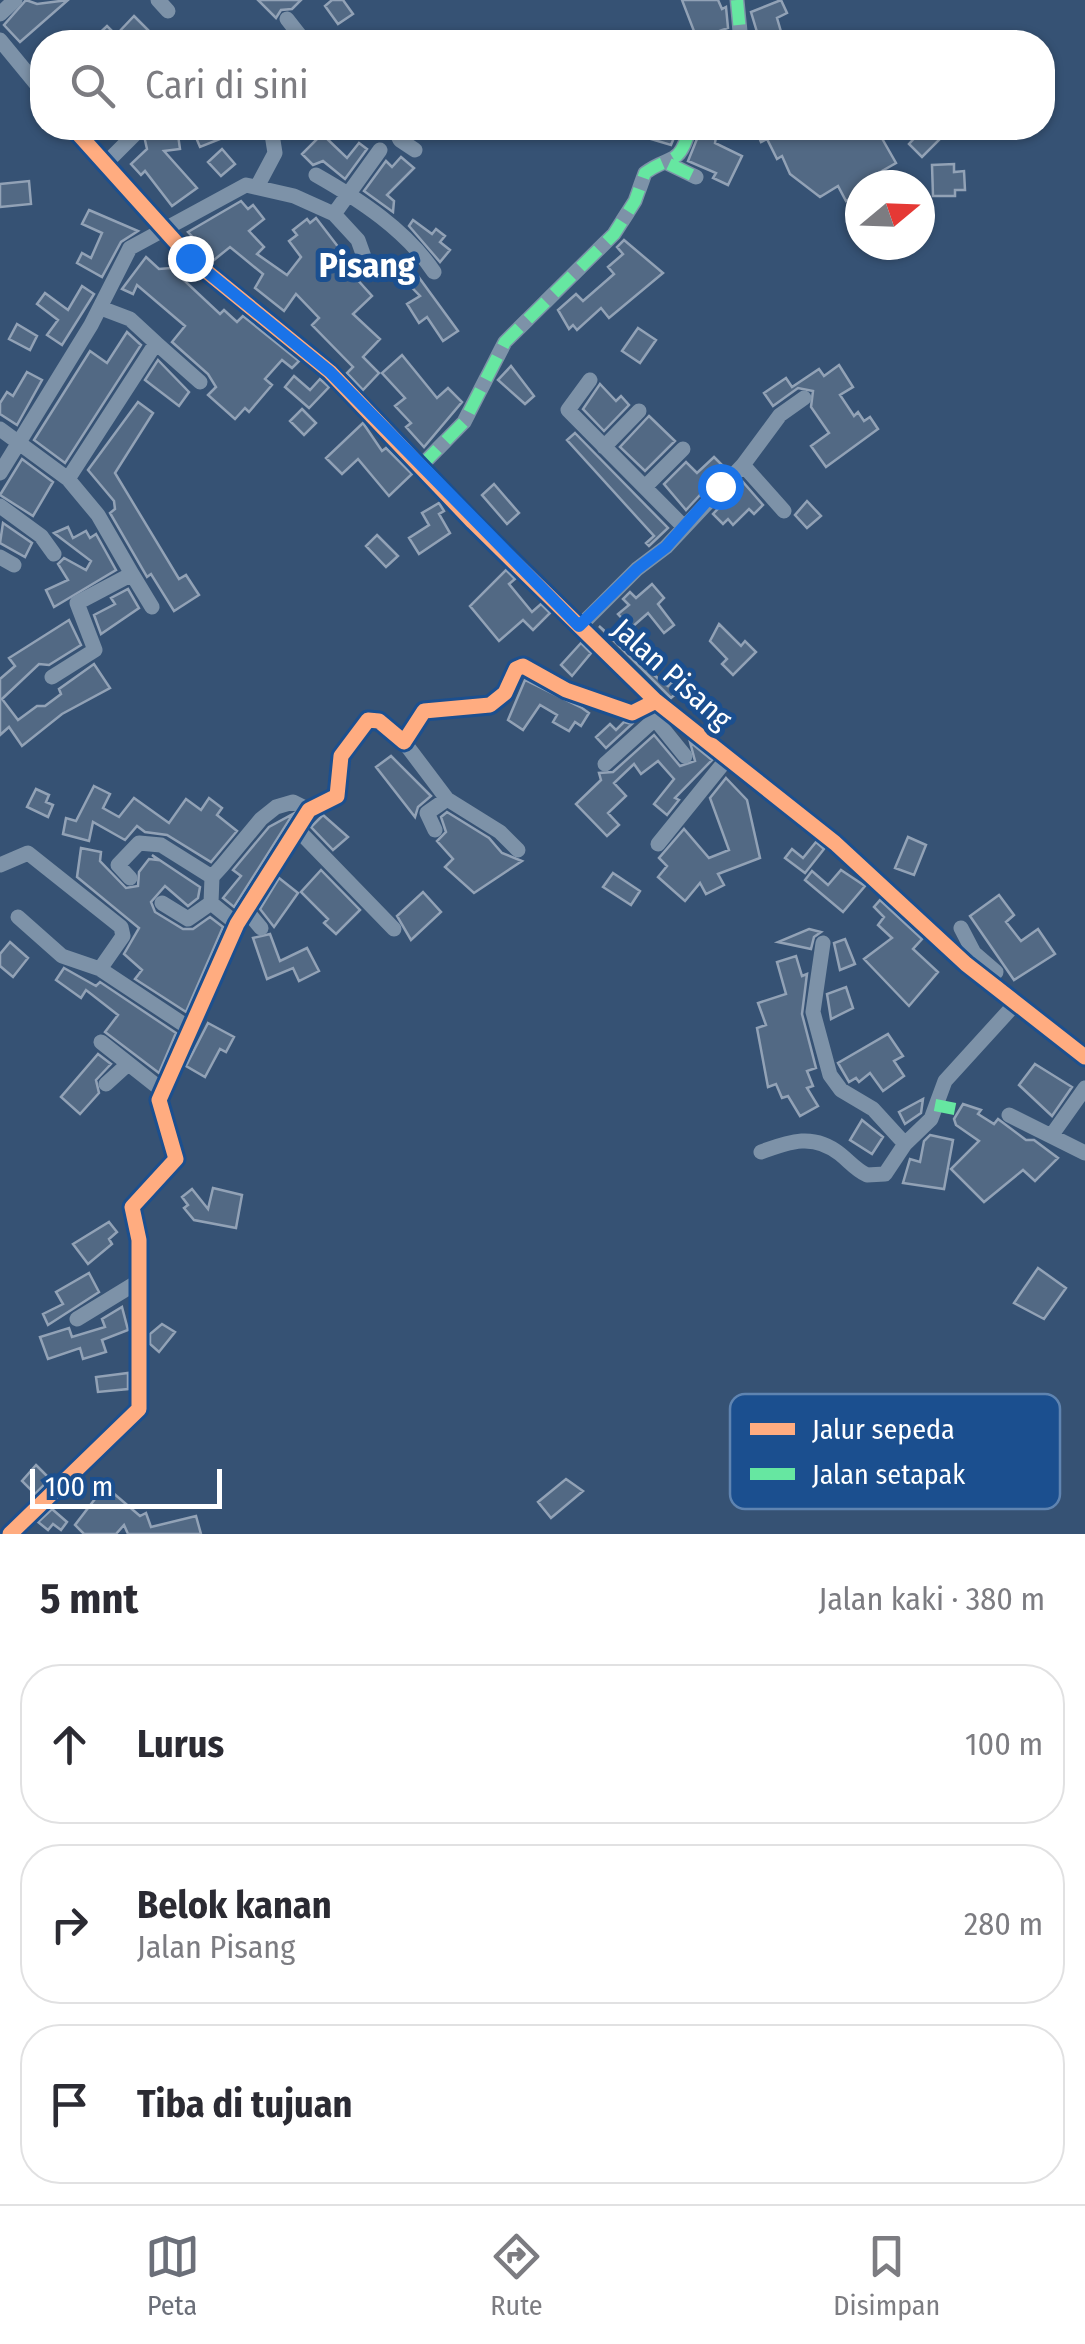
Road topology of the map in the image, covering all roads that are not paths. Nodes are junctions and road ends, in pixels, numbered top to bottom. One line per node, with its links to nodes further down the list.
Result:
1 (15, 0): 3 (street)
2 (737, 0): 6 (street)
3 (0, 14)
4 (287, 19): 5 (street)
5 (296, 30)
6 (740, 30)
7 (0, 40): 8 (street)
8 (30, 76)
9 (83, 140): 17 (street, Jalan Pisang)
10 (130, 140): 17 (street)
11 (273, 140): 20 (street)
12 (400, 140): 15 (street)
13 (687, 140): 16 (street)
14 (380, 150): 21 (street)
15 (416, 150)
16 (668, 164): 19 (street); 36 (street)
17 (104, 165): 22 (street, Jalan Pisang)
18 (316, 175): 21 (street)
19 (696, 176)
20 (259, 182): 21 (street); 22 (street)
21 (342, 204): 23 (street); 24 (street)
22 (156, 222): 25 (street); 36 (street, Jalan Pisang)
23 (368, 268)
24 (434, 272)
25 (101, 308): 26 (street); 32 (street)
26 (156, 343): 28 (street); 38 (street)
27 (590, 380): 33 (street)
28 (200, 382)
29 (804, 398): 35 (street)
30 (639, 411): 33 (street)
31 (0, 429): 32 (street)
32 (18, 440): 37 (street); 38 (street)
33 (604, 447): 39 (street)
34 (683, 449): 39 (street)
35 (743, 465): 41 (street); 42 (street)
36 (420, 467): 46 (street, Jalan Pisang)
37 (0, 474)
38 (68, 480): 44 (street)
39 (645, 487): 42 (street)
40 (0, 506): 43 (street)
41 (784, 511)
42 (684, 527): 46 (street)
43 (54, 554)
44 (132, 574): 45 (street); 47 (street)
45 (152, 608)
46 (579, 626): 48 (street, Jalan Pisang)
47 (52, 677)
48 (659, 710): 49 (street); 50 (street); 51 (street, Jalan Pisang); 52 (street)
49 (404, 742): 53 (street); 54 (street)
50 (685, 756)
51 (726, 760): 57 (street); 70 (street, Jalan Pisang)
52 (604, 764)
53 (447, 798): 56 (street); 58 (street)
54 (309, 810): 55 (street); 60 (street)
55 (297, 829): 65 (street); 68 (street)
56 (435, 830)
57 (658, 844)
58 (518, 850)
59 (0, 865): 71 (street)
60 (212, 877): 61 (street); 63 (street)
61 (130, 878)
62 (162, 902): 63 (street)
63 (211, 903): 65 (street)
64 (18, 917): 71 (street)
65 (241, 917): 66 (street); 74 (street)
66 (260, 928)
67 (961, 928): 70 (street)
68 (394, 929)
69 (823, 943): 83 (street)
70 (970, 959): 72 (street); 73 (street, Jalan Pisang)
71 (100, 969): 74 (street)
72 (996, 972)
73 (1016, 1003): 76 (street, Jalan Pisang); 83 (street)
74 (188, 1028): 80 (street)
75 (101, 1042): 77 (street)
76 (1085, 1056)
77 (128, 1064): 78 (street); 80 (street)
78 (106, 1084)
79 (1085, 1088): 82 (street)
80 (163, 1092): 86 (street)
81 (1009, 1115): 82 (street)
82 (1052, 1136): 85 (street)
83 (905, 1144): 84 (street)
84 (762, 1152)
85 (1085, 1152)
86 (136, 1283): 87 (street); 88 (street)
87 (77, 1319)
88 (24, 1530)

